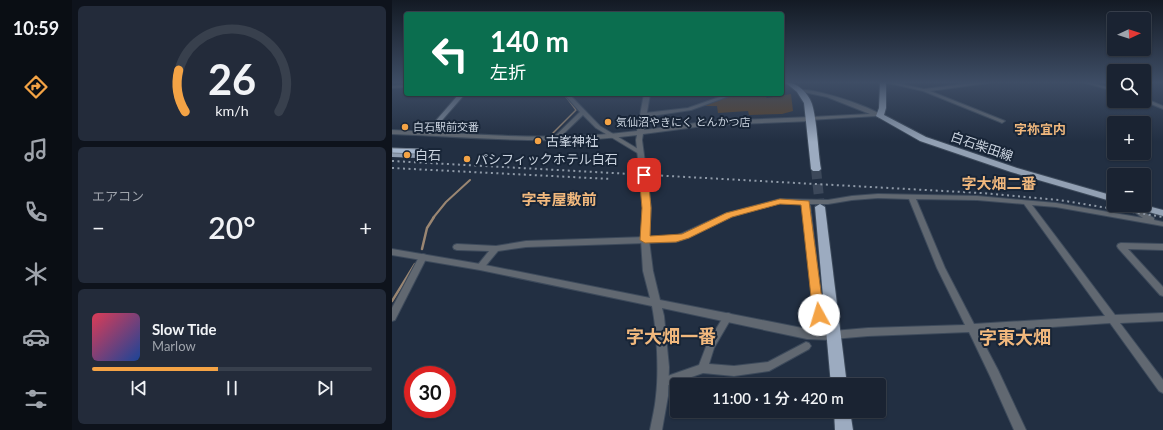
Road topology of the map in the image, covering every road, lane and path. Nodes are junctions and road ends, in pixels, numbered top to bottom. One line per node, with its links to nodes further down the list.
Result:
1 (455, 102): 18 (main road)
2 (574, 102): 11 (street)
3 (647, 102): 12 (street)
4 (709, 102): 12 (street)
5 (807, 102): 14 (highway)
6 (846, 102): 13 (street)
7 (882, 102): 13 (main road)
8 (954, 102): 15 (street)
9 (1152, 102): 10 (street)
10 (1163, 108)
11 (583, 112): 19 (street); 20 (street)
12 (645, 115): 17 (street)
13 (879, 115): 14 (street); 24 (main road, 白石柴田線)
14 (811, 119): 17 (street); 22 (highway)
15 (1002, 121)
16 (392, 132): 18 (street)
17 (641, 132): 19 (street); 21 (street)
18 (428, 134): 20 (street)
19 (613, 136): 20 (street); 21 (street)
20 (555, 139)
21 (641, 153): 31 (street)
22 (816, 169)
23 (911, 196): 25 (street); 26 (street); 45 (street)
24 (1107, 197)
25 (1026, 203): 30 (street); 44 (street)
26 (813, 205): 31 (street); 40 (street); 46 (highway)
27 (1151, 210): 29 (main road)
28 (1140, 212): 30 (street)
29 (1163, 213)
30 (1160, 223)
31 (645, 240): 34 (street); 39 (street)
32 (457, 247): 34 (street)
33 (1163, 247): 38 (street)
34 (496, 249): 37 (street)
35 (392, 252): 36 (street)
36 (423, 257): 37 (street); 41 (street)
37 (480, 267): 39 (street)
38 (1163, 293)
39 (656, 302): 42 (street); 50 (street)
40 (819, 315)
41 (392, 317)
42 (728, 317): 46 (street); 48 (street)
43 (1163, 317): 44 (street)
44 (1112, 318): 45 (street); 51 (street)
45 (972, 328): 46 (street); 55 (street)
46 (834, 335): 49 (highway)
47 (806, 346): 48 (street)
48 (703, 368): 50 (street)
49 (838, 378)
50 (663, 382): 53 (street)
51 (1163, 388)
52 (843, 418): 54 (highway)
53 (656, 430)
54 (844, 430)
55 (1020, 430)

